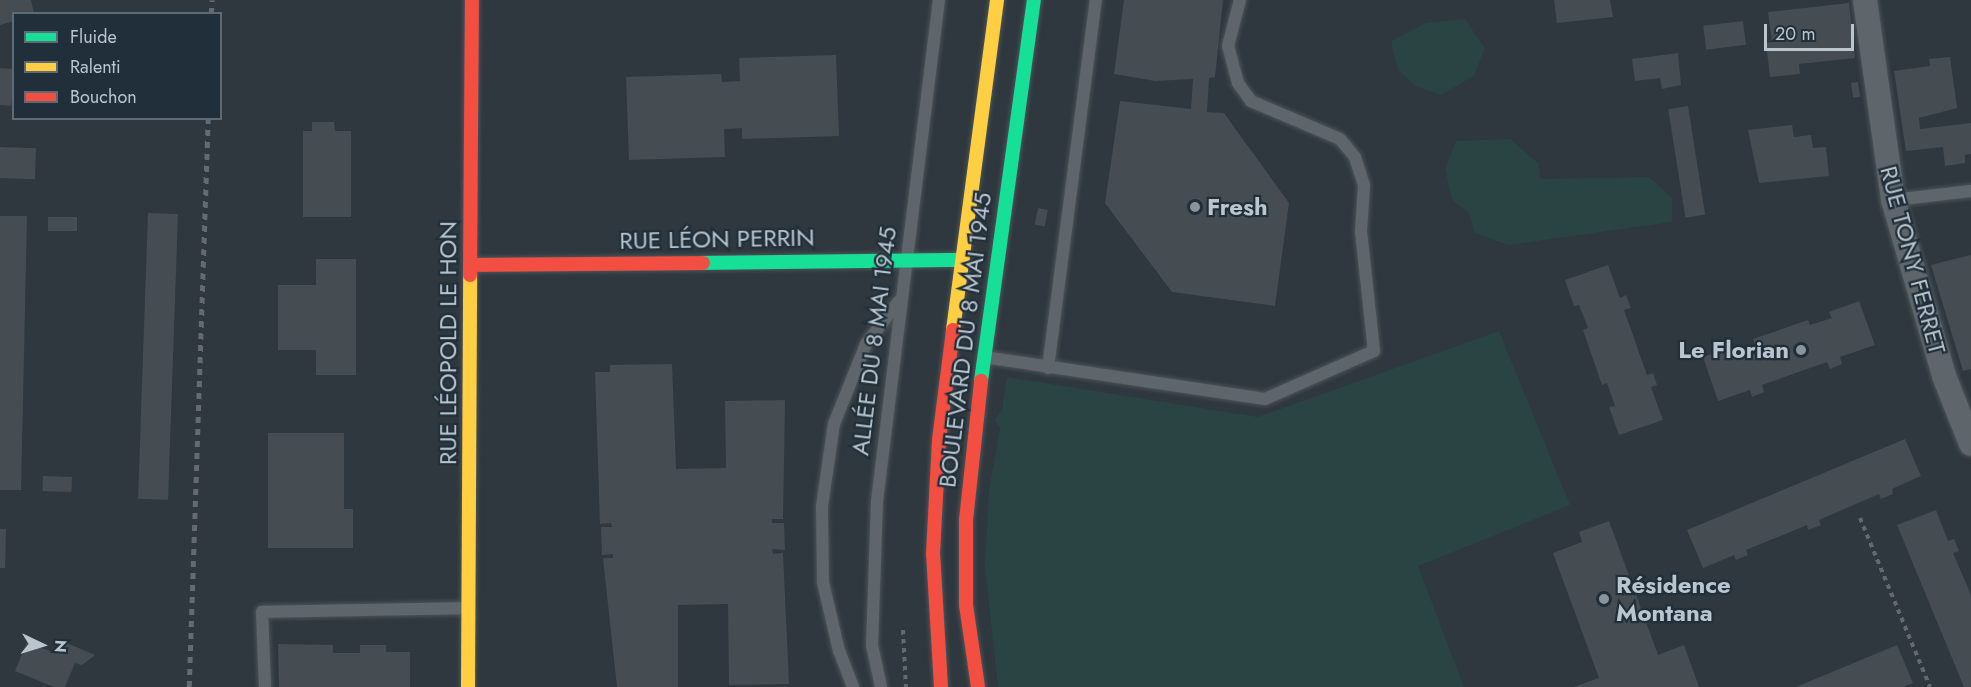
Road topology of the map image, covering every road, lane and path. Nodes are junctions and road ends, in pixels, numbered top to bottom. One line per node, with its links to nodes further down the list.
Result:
1 (472, 0): 12 (main road, RUE LÉOPOLD LE HON)
2 (939, 0): 10 (lane, ALLÉE DU 8 MAI 1945)
3 (997, 0): 11 (main road, BOULEVARD DU 8 MAI 1945)
4 (1034, 0): 14 (main road, BOULEVARD DU 8 MAI 1945)
5 (1096, 0): 15 (lane)
6 (1240, 0): 15 (lane)
7 (1865, 0): 9 (street, RUE TONY FERRET)
8 (1971, 191): 9 (lane)
9 (1893, 200): 16 (street, RUE TONY FERRET)
10 (904, 260): 11 (main road, RUE LÉON PERRIN); 12 (main road, RUE LÉON PERRIN); 13 (lane, ALLÉE DU 8 MAI 1945)
11 (963, 260): 23 (main road, BOULEVARD DU 8 MAI 1945)
12 (472, 265): 18 (main road, RUE LÉOPOLD LE HON)
13 (900, 300): 21 (lane); 22 (lane, ALLÉE DU 8 MAI 1945)
14 (983, 357): 15 (lane); 24 (main road, BOULEVARD DU 8 MAI 1945)
15 (1048, 368)
16 (1971, 444)
17 (1860, 518): 25 (path)
18 (468, 608): 19 (lane); 20 (main road, RUE LÉOPOLD LE HON)
19 (265, 687)
20 (468, 687)
21 (853, 687)
22 (881, 687)
23 (941, 687)
24 (978, 687)
25 (1930, 687)

